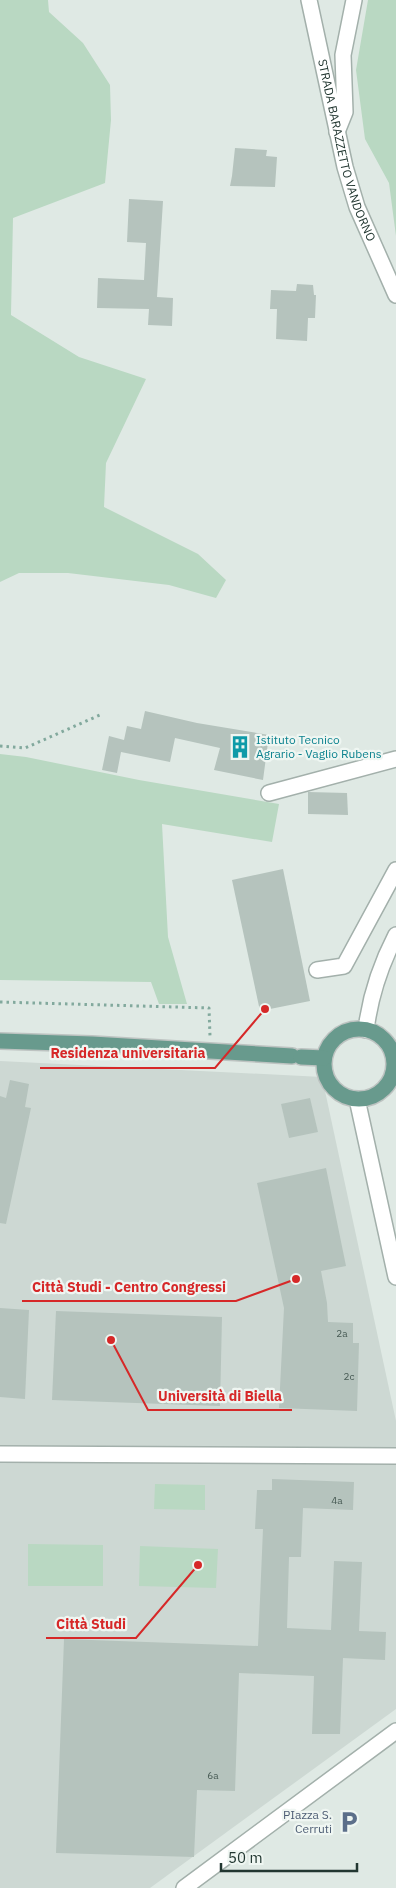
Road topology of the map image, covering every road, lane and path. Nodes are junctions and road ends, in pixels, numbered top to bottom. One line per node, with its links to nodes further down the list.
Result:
1 (309, 0): 3 (street, STRADA BARAZZETTO VANDORNO)
2 (354, 0): 3 (street)
3 (338, 132): 4 (street, STRADA BARAZZETTO VANDORNO)
4 (396, 295)
5 (100, 715): 6 (path)
6 (0, 746)
7 (396, 759): 8 (street)
8 (269, 793)
9 (396, 870): 11 (street)
10 (396, 935): 13 (street)
11 (317, 970)
12 (0, 1002): 15 (path)
13 (366, 1030): 16 (main road); 17 (main road)
14 (0, 1041): 15 (main road)
15 (211, 1051): 16 (main road)
16 (324, 1058): 18 (main road)
17 (395, 1062): 18 (main road)
18 (357, 1099): 19 (street)
19 (396, 1277)
20 (0, 1454): 21 (street)
21 (396, 1456)
22 (396, 1732): 23 (street)
23 (184, 1888)

